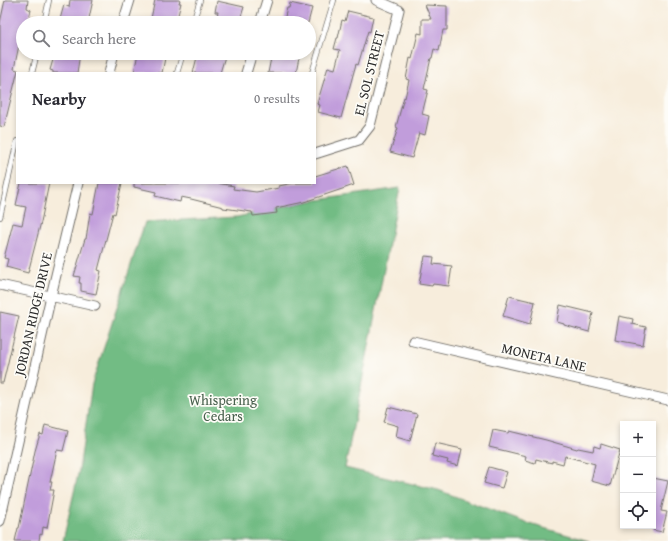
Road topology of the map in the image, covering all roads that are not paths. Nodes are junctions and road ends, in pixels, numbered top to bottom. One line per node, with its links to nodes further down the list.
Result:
1 (49, 0): 7 (lane)
2 (130, 0): 8 (street)
3 (200, 0): 9 (lane)
4 (267, 0): 10 (street)
5 (334, 0): 16 (lane)
6 (376, 0): 23 (street, EL SOL STREET)
7 (46, 16)
8 (125, 16)
9 (195, 16)
10 (262, 16)
11 (35, 60): 17 (lane)
12 (112, 60): 18 (street)
13 (181, 60): 19 (lane)
14 (250, 60): 20 (street)
15 (316, 60): 21 (lane)
16 (316, 60)
17 (32, 72)
18 (109, 72)
19 (177, 72)
20 (246, 72)
21 (312, 72)
22 (16, 145): 25 (lane)
23 (316, 154)
24 (78, 184): 27 (street, JORDAN RIDGE DRIVE)
25 (0, 216)
26 (0, 285): 27 (street)
27 (51, 296): 28 (street); 31 (street, JORDAN RIDGE DRIVE)
28 (95, 306)
29 (413, 341): 30 (street, MONETA LANE)
30 (668, 400)
31 (0, 521)

